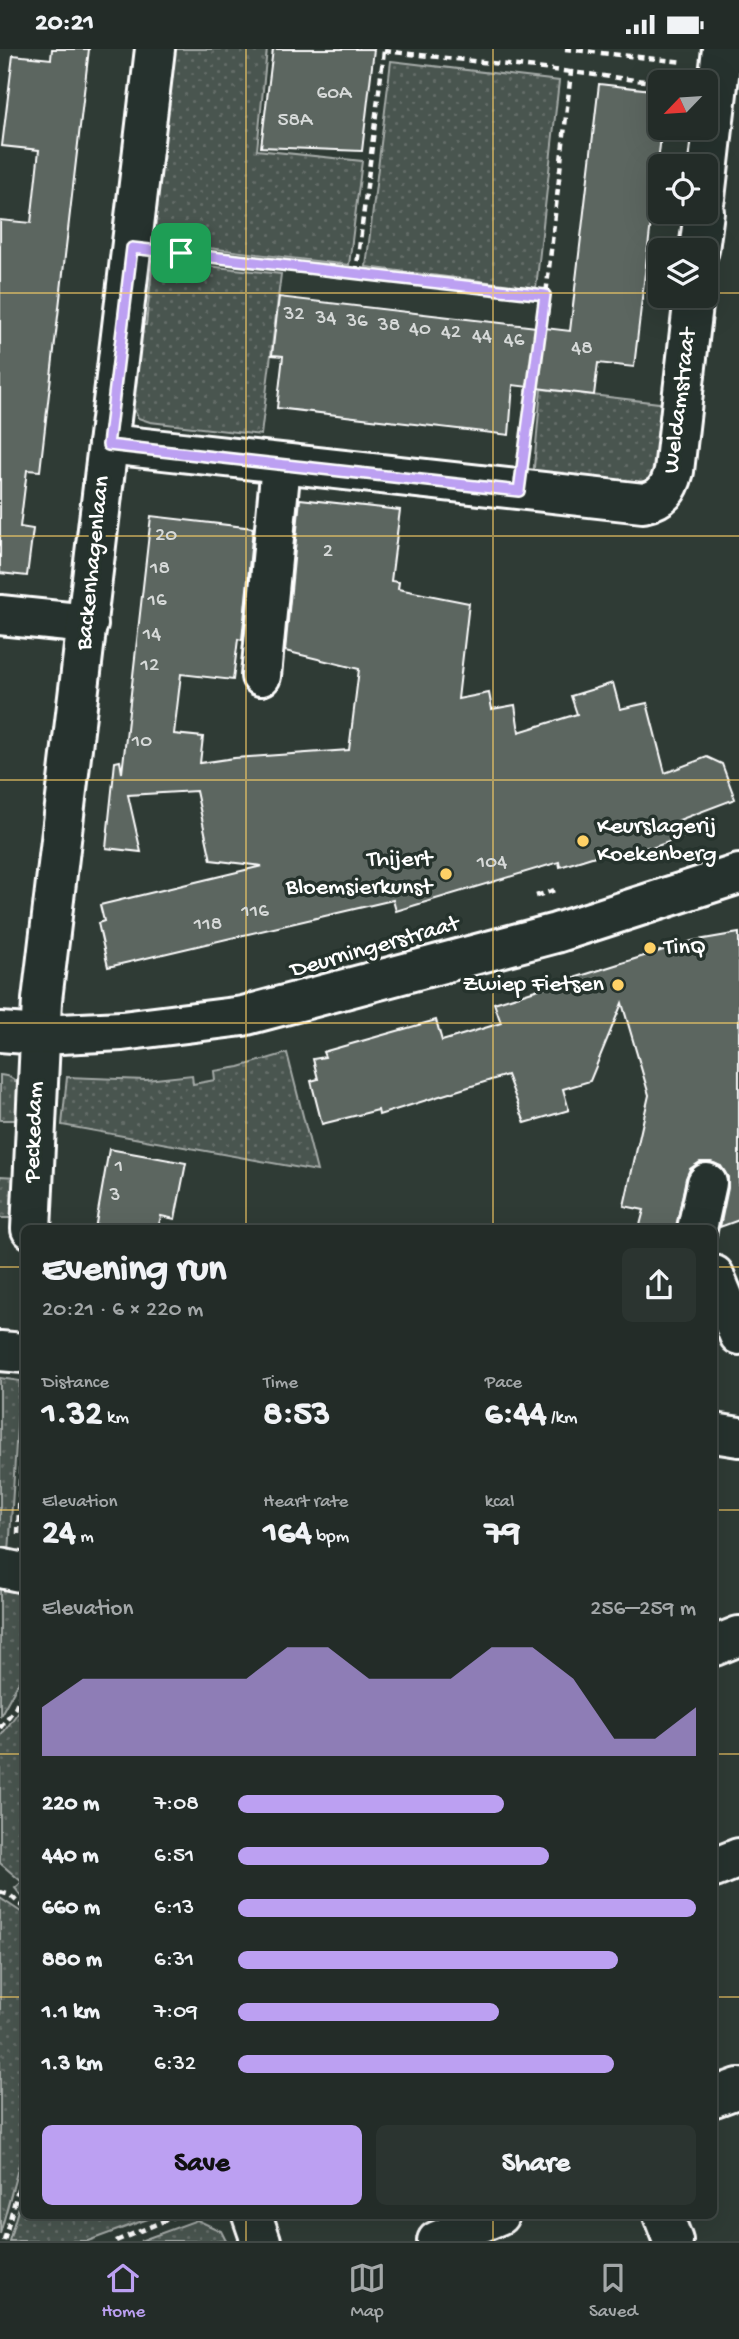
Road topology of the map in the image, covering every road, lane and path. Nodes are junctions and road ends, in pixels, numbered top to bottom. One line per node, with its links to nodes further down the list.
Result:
1 (155, 49): 8 (street, Backenhagenlaan)
2 (565, 49): 4 (path)
3 (384, 50): 5 (path); 9 (path)
4 (721, 57): 7 (street)
5 (571, 72): 6 (path); 10 (path)
6 (648, 82)
7 (710, 154)
8 (132, 248): 9 (path); 12 (street, Backenhagenlaan)
9 (356, 273): 10 (path)
10 (545, 295): 14 (path)
11 (693, 308): 14 (street, Weldamstraat)
12 (108, 445): 13 (street, Weldamstraat); 16 (street, Backenhagenlaan)
13 (281, 464): 14 (street, Weldamstraat); 17 (street)
14 (519, 491)
15 (0, 615): 16 (street)
16 (88, 624): 22 (street, Backenhagenlaan)
17 (261, 676)
18 (739, 874): 22 (street, Deurningerstraat)
19 (559, 888): 20 (path)
20 (525, 900)
21 (0, 1032): 22 (street, Deurningerstraat)
22 (40, 1035): 24 (street, Peckedam)
23 (707, 1183): 25 (street)
24 (31, 1225)
25 (698, 1225)
26 (717, 1282): 27 (street)
27 (739, 1335)
28 (0, 1351): 29 (street)
29 (21, 1353)
30 (717, 1433): 31 (street)
31 (739, 1437)
32 (21, 1486): 33 (path)
33 (13, 1570)
34 (739, 1636): 35 (street)
35 (717, 1645)
36 (21, 1694): 37 (path)
37 (0, 1728)
38 (739, 1858): 39 (street)
39 (717, 1867)
40 (0, 1892): 41 (path)
41 (21, 1905)
42 (739, 2088): 43 (street)
43 (717, 2097)
44 (21, 2178): 49 (path)
45 (168, 2219): 50 (path)
46 (253, 2219): 51 (street)
47 (489, 2219): 52 (street)
48 (665, 2219): 53 (street)
49 (4, 2241)
50 (116, 2241)
51 (261, 2241)
52 (437, 2241)
53 (673, 2241)

